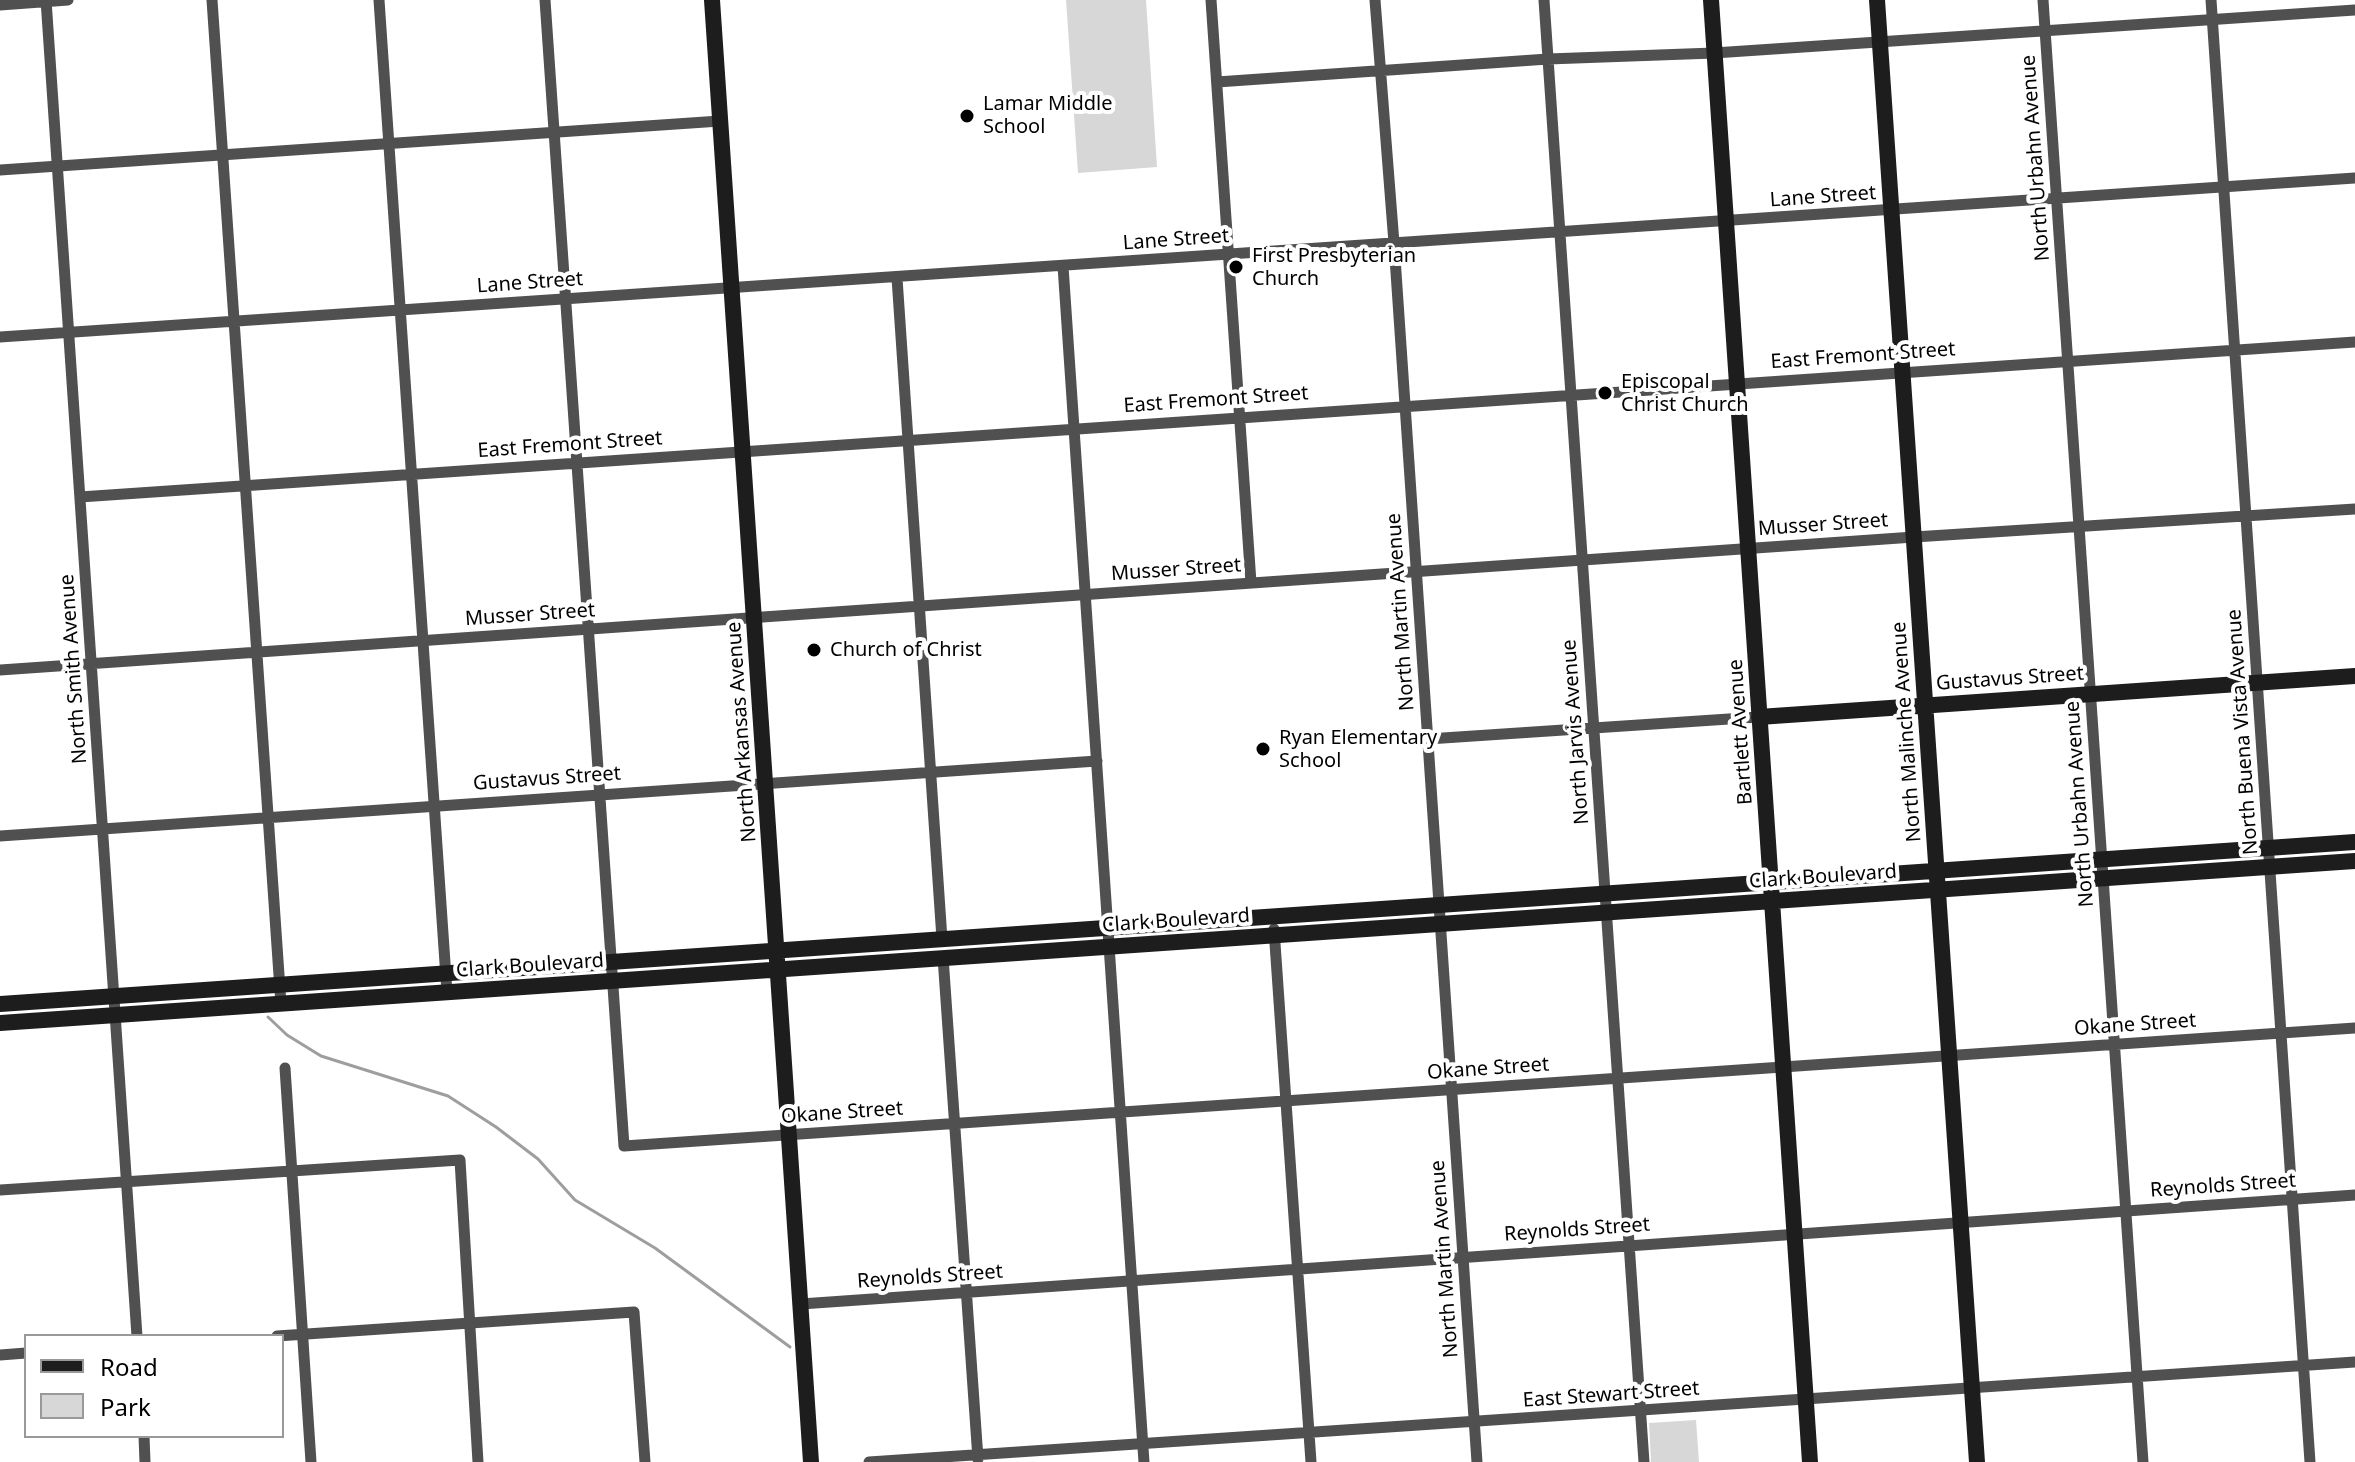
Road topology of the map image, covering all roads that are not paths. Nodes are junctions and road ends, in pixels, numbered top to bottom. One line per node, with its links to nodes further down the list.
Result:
1 (68, 0): 13 (street)
2 (212, 0): 26 (street)
3 (379, 0): 25 (street)
4 (545, 0): 24 (street)
5 (712, 0): 23 (main road, North Arkansas Avenue)
6 (1211, 0): 22 (street)
7 (1375, 0): 21 (street, North Martin Avenue)
8 (1544, 0): 20 (street, North Jarvis Avenue)
9 (1711, 0): 19 (main road, Bartlett Avenue)
10 (1877, 0): 18 (main road, North Malinche Avenue)
11 (2043, 0): 17 (street, North Urbahn Avenue)
12 (2211, 0): 16 (street, North Buena Vista Avenue)
13 (46, 1): 14 (street); 27 (street, North Smith Avenue)
14 (0, 5)
15 (2355, 10): 16 (street)
16 (2212, 20): 17 (street); 30 (street, North Buena Vista Avenue)
17 (2045, 31): 18 (street); 31 (street, North Urbahn Avenue)
18 (1880, 42): 19 (street); 32 (main road, North Malinche Avenue)
19 (1714, 53): 20 (street); 33 (main road, Bartlett Avenue)
20 (1548, 59): 21 (street); 34 (street, North Jarvis Avenue)
21 (1380, 70): 22 (street); 35 (street, North Martin Avenue)
22 (1217, 82): 36 (street)
23 (720, 121): 24 (street); 39 (main road, North Arkansas Avenue)
24 (554, 133): 25 (street); 40 (street)
25 (389, 144): 26 (street); 41 (street)
26 (223, 155): 27 (street); 42 (street)
27 (58, 166): 28 (street); 43 (street, North Smith Avenue)
28 (0, 170)
29 (2355, 178): 30 (street, Lane Street)
30 (2223, 187): 31 (street, Lane Street); 46 (street, North Buena Vista Avenue)
31 (2057, 198): 32 (street, Lane Street); 47 (street, North Urbahn Avenue)
32 (1892, 210): 33 (street, Lane Street); 48 (main road, North Malinche Avenue)
33 (1726, 222): 34 (street, Lane Street); 49 (main road, Bartlett Avenue)
34 (1560, 232): 35 (street, Lane Street); 50 (street, North Jarvis Avenue)
35 (1394, 243): 36 (street, Lane Street); 51 (street, North Martin Avenue)
36 (1229, 255): 37 (street, Lane Street); 52 (street)
37 (1063, 266): 38 (street, Lane Street); 53 (street)
38 (897, 278): 39 (street, Lane Street); 54 (street)
39 (732, 287): 40 (street, Lane Street); 55 (main road, North Arkansas Avenue)
40 (566, 299): 41 (street, Lane Street); 56 (street)
41 (400, 310): 42 (street, Lane Street); 57 (street)
42 (234, 321): 43 (street, Lane Street); 58 (street)
43 (69, 333): 44 (street, Lane Street); 59 (street, North Smith Avenue)
44 (0, 337)
45 (2355, 342): 46 (street, East Fremont Street)
46 (2235, 350): 47 (street, East Fremont Street); 61 (street, North Buena Vista Avenue)
47 (2068, 361): 48 (street, East Fremont Street); 62 (street, North Urbahn Avenue)
48 (1903, 371): 49 (street, East Fremont Street); 63 (main road, North Malinche Avenue)
49 (1737, 383): 50 (street, East Fremont Street); 64 (main road, Bartlett Avenue)
50 (1571, 394): 51 (street, East Fremont Street); 65 (street, North Jarvis Avenue)
51 (1405, 405): 52 (street, East Fremont Street); 66 (street, North Martin Avenue)
52 (1240, 417): 53 (street, East Fremont Street); 67 (street)
53 (1074, 428): 54 (street, East Fremont Street); 68 (street)
54 (908, 440): 55 (street, East Fremont Street); 69 (street)
55 (743, 451): 56 (street, East Fremont Street); 70 (main road, North Arkansas Avenue)
56 (577, 463): 57 (street, East Fremont Street); 71 (street)
57 (411, 474): 58 (street, East Fremont Street); 72 (street)
58 (245, 485): 59 (street, East Fremont Street); 73 (street)
59 (80, 497): 74 (street, North Smith Avenue)
60 (2355, 509): 61 (street, Musser Street)
61 (2246, 516): 62 (street, Musser Street); 77 (street, North Buena Vista Avenue)
62 (2079, 526): 63 (street, Musser Street); 78 (street, North Urbahn Avenue)
63 (1914, 537): 64 (street, Musser Street); 79 (main road, North Malinche Avenue)
64 (1748, 548): 65 (street, Musser Street); 80 (main road, Bartlett Avenue)
65 (1582, 560): 66 (street, Musser Street); 81 (street, North Jarvis Avenue)
66 (1417, 572): 67 (street, Musser Street); 82 (street, North Martin Avenue)
67 (1251, 583): 68 (street, Musser Street)
68 (1085, 595): 69 (street, Musser Street); 83 (street)
69 (920, 606): 70 (street, Musser Street); 84 (street)
70 (754, 618): 71 (street, Musser Street); 85 (main road, North Arkansas Avenue)
71 (588, 629): 72 (street, Musser Street); 86 (street)
72 (423, 641): 73 (street, Musser Street); 87 (street)
73 (257, 652): 74 (street, Musser Street); 88 (street)
74 (92, 664): 75 (street, Musser Street); 89 (street, North Smith Avenue)
75 (0, 670)
76 (2355, 676): 77 (main road, Gustavus Street)
77 (2258, 683): 78 (main road, Gustavus Street); 92 (street, North Buena Vista Avenue)
78 (2090, 694): 79 (main road, Gustavus Street); 93 (street, North Urbahn Avenue)
79 (1925, 704): 80 (main road, Gustavus Street); 96 (main road, North Malinche Avenue)
80 (1759, 717): 81 (street, Gustavus Street); 98 (main road, Bartlett Avenue)
81 (1594, 728): 82 (street, Gustavus Street); 100 (street, North Jarvis Avenue)
82 (1428, 739): 102 (street, North Martin Avenue)
83 (1097, 761): 84 (street, Gustavus Street); 106 (street)
84 (931, 773): 85 (street, Gustavus Street); 108 (street)
85 (766, 784): 86 (street, Gustavus Street); 110 (main road, North Arkansas Avenue)
86 (599, 795): 87 (street, Gustavus Street); 112 (street)
87 (434, 807): 88 (street, Gustavus Street); 114 (street)
88 (268, 818): 89 (street, Gustavus Street); 116 (street)
89 (103, 829): 90 (street, Gustavus Street); 118 (street, North Smith Avenue)
90 (0, 836)
91 (2355, 842): 92 (main road, Clark Boulevard)
92 (2269, 848): 93 (main road, Clark Boulevard); 95 (street, North Buena Vista Avenue)
93 (2102, 859): 96 (main road, Clark Boulevard); 97 (street, North Urbahn Avenue)
94 (2355, 861): 95 (main road, Clark Boulevard)
95 (2270, 867): 97 (main road, Clark Boulevard); 124 (street, North Buena Vista Avenue)
96 (1937, 871): 98 (main road, Clark Boulevard); 99 (main road, North Malinche Avenue)
97 (2103, 878): 99 (main road, Clark Boulevard); 125 (street, North Urbahn Avenue)
98 (1771, 882): 100 (main road, Clark Boulevard); 101 (main road, Bartlett Avenue)
99 (1938, 890): 101 (main road, Clark Boulevard); 126 (main road, North Malinche Avenue)
100 (1605, 893): 102 (main road, Clark Boulevard); 103 (street, North Jarvis Avenue)
101 (1772, 901): 103 (main road, Clark Boulevard); 127 (main road, Bartlett Avenue)
102 (1439, 905): 104 (main road, Clark Boulevard); 105 (street, North Martin Avenue)
103 (1606, 912): 105 (main road, Clark Boulevard); 129 (street, North Jarvis Avenue)
104 (1273, 916): 106 (main road, Clark Boulevard); 107 (street)
105 (1440, 923): 107 (main road, Clark Boulevard); 130 (street, North Martin Avenue)
106 (1108, 927): 108 (main road, Clark Boulevard); 109 (street)
107 (1275, 935): 109 (main road, Clark Boulevard); 131 (street)
108 (942, 939): 110 (main road, Clark Boulevard)
109 (1109, 946): 111 (main road, Clark Boulevard); 132 (street)
110 (777, 950): 112 (main road, Clark Boulevard); 113 (main road, North Arkansas Avenue)
111 (943, 957): 113 (main road, Clark Boulevard); 133 (street)
112 (611, 962): 114 (main road, Clark Boulevard); 115 (street)
113 (778, 968): 115 (main road, Clark Boulevard); 134 (main road, North Arkansas Avenue)
114 (445, 973): 116 (main road, Clark Boulevard); 117 (street)
115 (612, 980): 117 (main road, Clark Boulevard); 134 (street, Okane Street)
116 (279, 984): 118 (main road, Clark Boulevard); 120 (street)
117 (447, 992): 120 (main road, Clark Boulevard)
118 (114, 996): 119 (main road, Clark Boulevard); 121 (street, North Smith Avenue)
119 (0, 1004)
120 (281, 1004): 121 (main road, Clark Boulevard)
121 (116, 1015): 122 (main road, Clark Boulevard); 136 (street, North Smith Avenue)
122 (0, 1023)
123 (2355, 1028): 124 (street, Okane Street)
124 (2281, 1033): 125 (street, Okane Street); 139 (street, North Buena Vista Avenue)
125 (2114, 1045): 126 (street, Okane Street); 140 (street, North Urbahn Avenue)
126 (1950, 1056): 127 (street, Okane Street); 141 (main road, North Malinche Avenue)
127 (1783, 1067): 129 (street, Okane Street); 142 (main road, Bartlett Avenue)
128 (285, 1068): 135 (street)
129 (1617, 1079): 130 (street, Okane Street); 143 (street, North Jarvis Avenue)
130 (1452, 1090): 131 (street, Okane Street); 144 (street, North Martin Avenue)
131 (1286, 1101): 132 (street, Okane Street); 145 (street)
132 (1120, 1112): 133 (street, Okane Street); 146 (street)
133 (955, 1124): 134 (street, Okane Street); 147 (street)
134 (790, 1135): 148 (main road, North Arkansas Avenue)
135 (293, 1170): 136 (street); 149 (street); 151 (street)
136 (126, 1181): 137 (street); 150 (street, North Smith Avenue)
137 (0, 1190)
138 (2355, 1195): 139 (street, Reynolds Street)
139 (2292, 1199): 140 (street, Reynolds Street); 156 (street, North Buena Vista Avenue)
140 (2126, 1210): 141 (street, Reynolds Street); 157 (street, North Urbahn Avenue)
141 (1961, 1222): 142 (street, Reynolds Street); 158 (main road, North Malinche Avenue)
142 (1795, 1233): 143 (street, Reynolds Street); 159 (main road, Bartlett Avenue)
143 (1629, 1245): 144 (street, Reynolds Street); 160 (street, North Jarvis Avenue)
144 (1463, 1257): 145 (street, Reynolds Street); 161 (street, North Martin Avenue)
145 (1298, 1268): 146 (street, Reynolds Street); 162 (street)
146 (1132, 1280): 147 (street, Reynolds Street); 164 (street)
147 (966, 1292): 148 (street, Reynolds Street); 165 (street)
148 (801, 1304): 170 (main road, North Arkansas Avenue)
149 (469, 1323): 151 (street); 168 (street); 169 (street)
150 (137, 1334)
151 (303, 1334): 152 (street); 167 (street)
152 (284, 1335)
153 (24, 1353): 154 (street)
154 (0, 1355)
155 (2355, 1362): 156 (street, East Stewart Street)
156 (2303, 1365): 157 (street, East Stewart Street); 179 (street, North Buena Vista Avenue)
157 (2137, 1377): 158 (street, East Stewart Street); 178 (street, North Urbahn Avenue)
158 (1972, 1388): 159 (street, East Stewart Street); 177 (main road, North Malinche Avenue)
159 (1806, 1399): 160 (street, East Stewart Street); 176 (main road, Bartlett Avenue)
160 (1640, 1411): 161 (street, East Stewart Street); 175 (street, North Jarvis Avenue)
161 (1475, 1422): 162 (street, East Stewart Street); 174 (street, North Martin Avenue)
162 (1309, 1433): 164 (street, East Stewart Street); 173 (street)
163 (144, 1438): 166 (street)
164 (1143, 1444): 165 (street, East Stewart Street); 172 (street)
165 (978, 1459): 171 (street, East Stewart Street)
166 (145, 1462)
167 (311, 1462)
168 (478, 1462)
169 (645, 1462)
170 (811, 1462)
171 (869, 1462)
172 (1144, 1462)
173 (1311, 1462)
174 (1477, 1462)
175 (1644, 1462)
176 (1810, 1462)
177 (1977, 1462)
178 (2143, 1462)
179 (2310, 1462)

